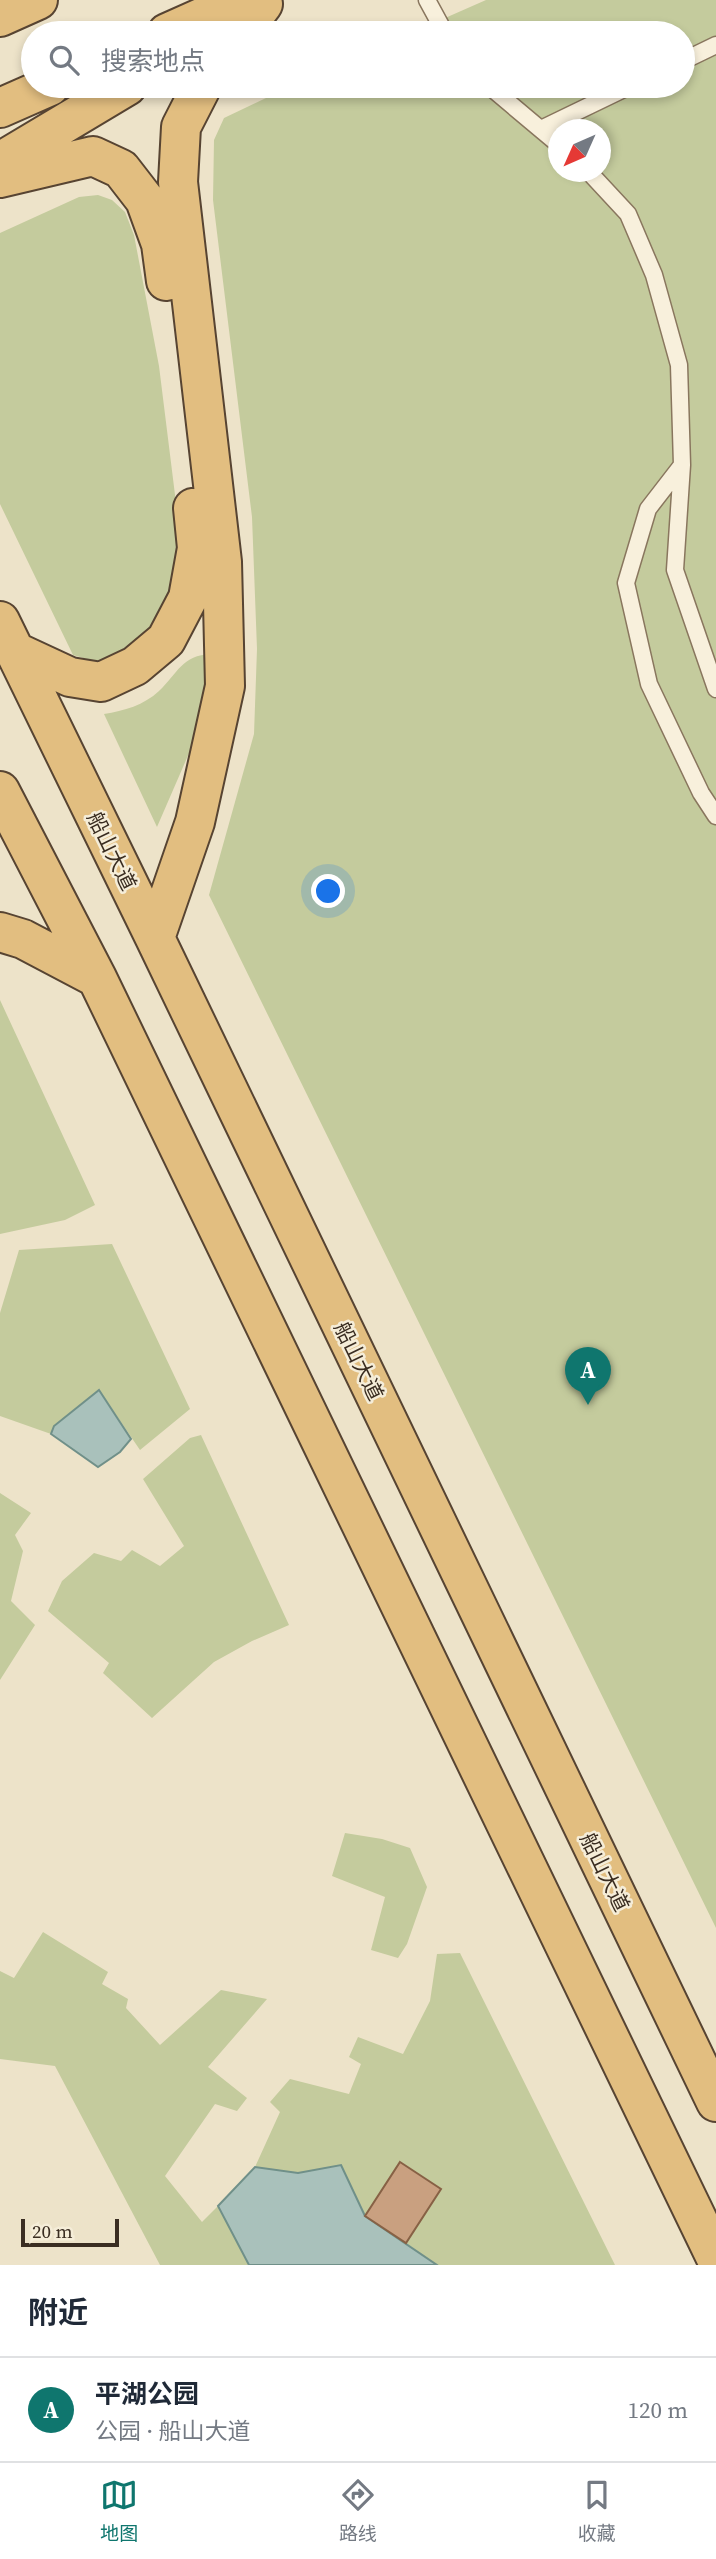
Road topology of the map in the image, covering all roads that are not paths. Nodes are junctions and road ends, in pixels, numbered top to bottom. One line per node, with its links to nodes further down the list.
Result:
1 (38, 0): 4 (highway)
2 (427, 0): 7 (lane)
3 (254, 9): 5 (highway); 6 (highway)
4 (0, 17)
5 (210, 21)
6 (234, 21)
7 (439, 21)
8 (716, 45): 9 (lane)
9 (695, 55)
10 (23, 98): 15 (highway)
11 (107, 98): 18 (highway)
12 (196, 98): 27 (highway)
13 (504, 98): 16 (lane)
14 (605, 98): 16 (lane)
15 (0, 108)
16 (541, 129): 17 (lane)
17 (548, 135)
18 (0, 162)
19 (0, 178): 22 (highway)
20 (598, 182): 21 (lane)
21 (682, 465): 23 (lane); 25 (lane)
22 (7, 636): 27 (highway, 船山大道)
23 (716, 689)
24 (0, 790): 28 (highway)
25 (716, 816)
26 (0, 932): 28 (highway)
27 (155, 938): 29 (highway, 船山大道)
28 (97, 978): 30 (highway)
29 (714, 2094)
30 (716, 2258)

